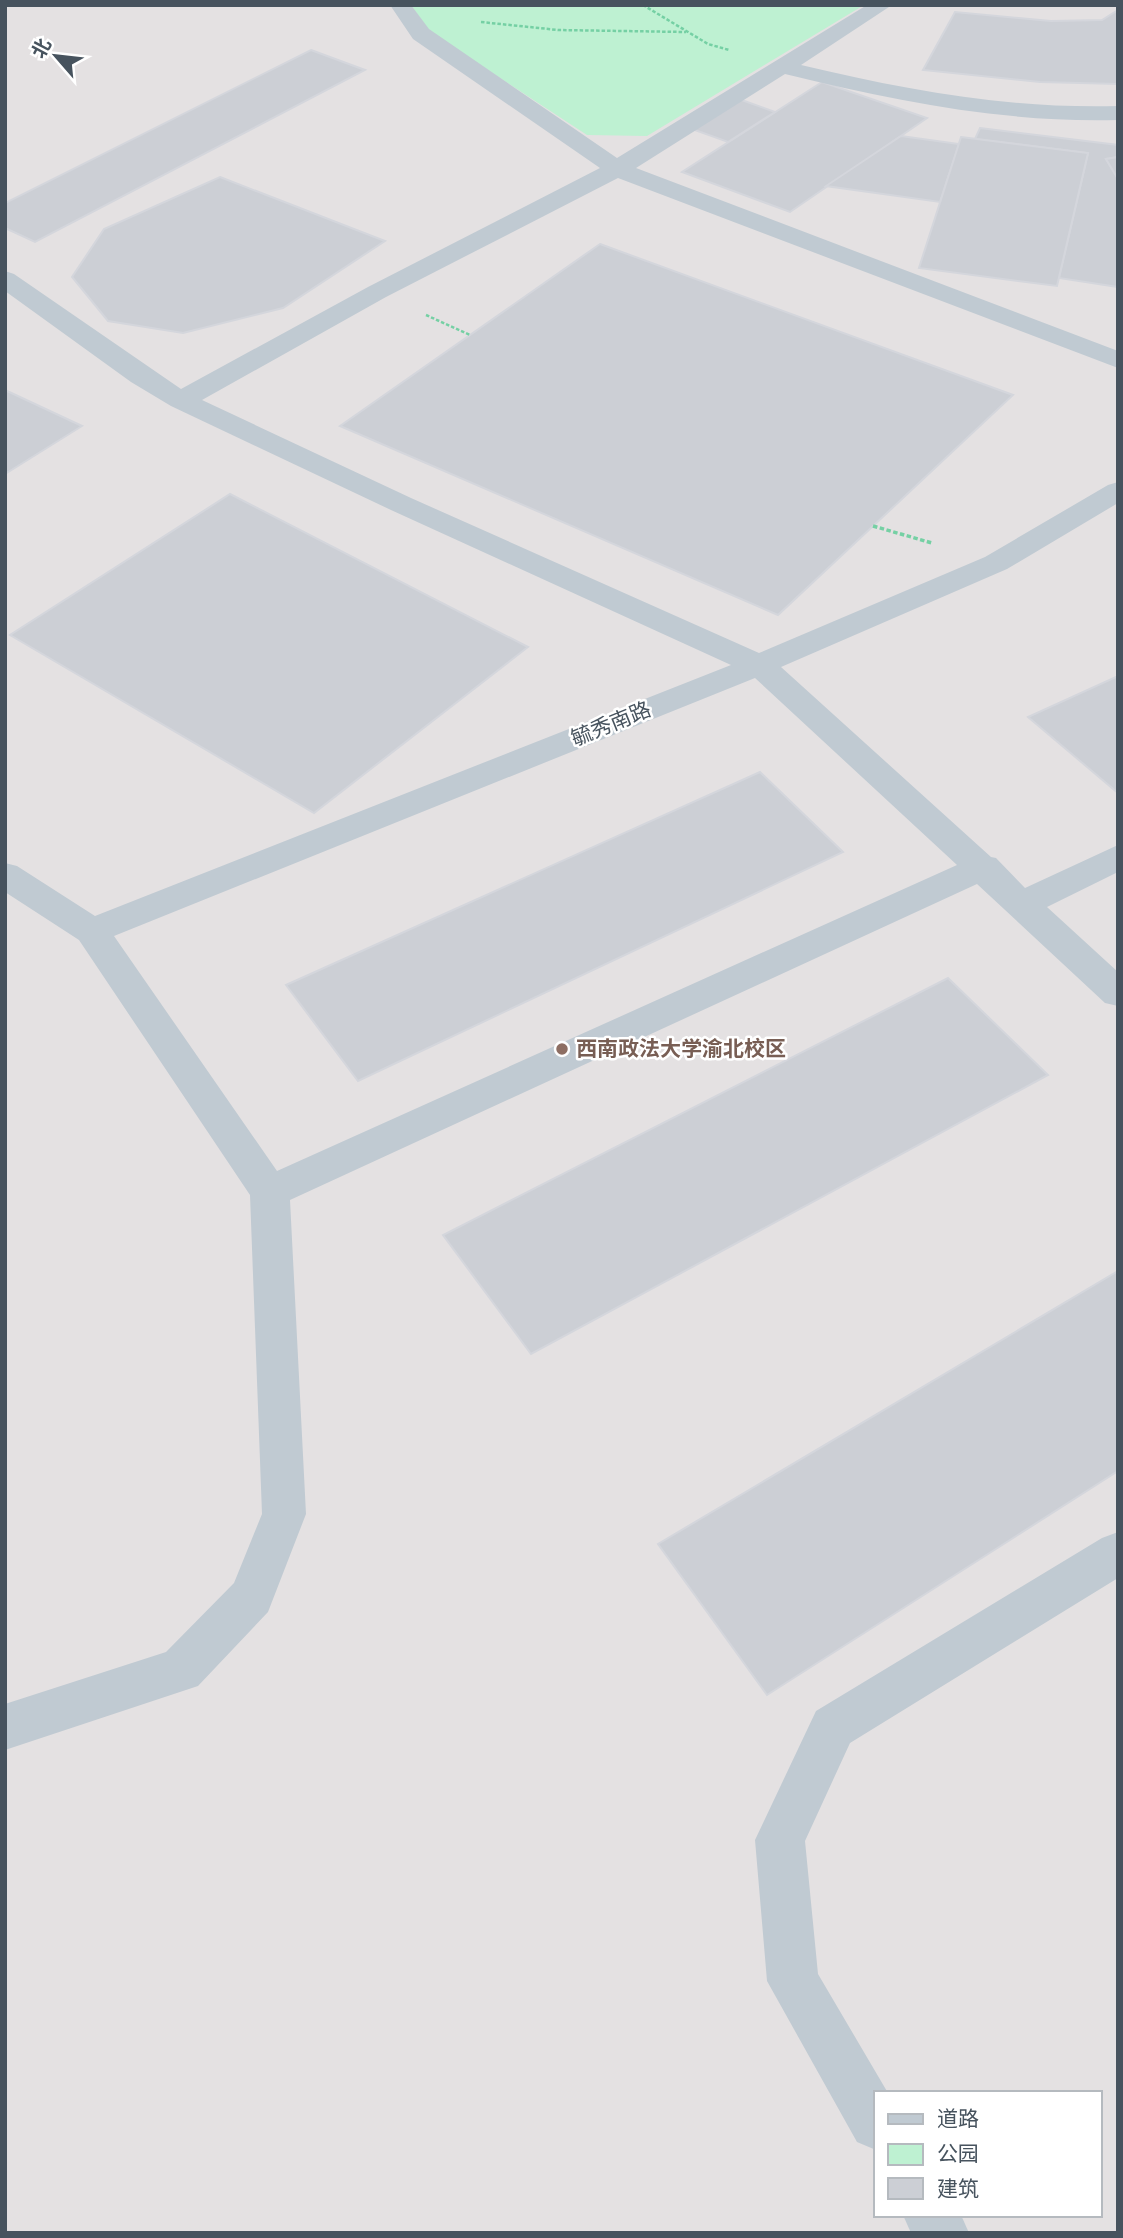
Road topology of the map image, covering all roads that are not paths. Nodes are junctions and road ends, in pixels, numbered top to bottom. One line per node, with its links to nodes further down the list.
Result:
1 (882, 5): 3 (street)
2 (402, 8): 5 (street)
3 (782, 66): 4 (street); 5 (street)
4 (1118, 113)
5 (617, 169): 7 (street); 8 (street)
6 (5, 279): 8 (street)
7 (1118, 360)
8 (181, 400): 10 (street)
9 (1118, 491): 10 (street, 毓秀南路)
10 (759, 665): 12 (street); 15 (street, 毓秀南路)
11 (1118, 857): 14 (street)
12 (985, 867): 14 (street); 17 (street)
13 (5, 875): 15 (street)
14 (1023, 904): 16 (street)
15 (92, 931): 17 (street)
16 (1118, 993)
17 (270, 1192): 19 (street)
18 (1118, 1553): 20 (street)
19 (5, 1727)
20 (874, 2120)
21 (932, 2217): 22 (street)
22 (941, 2233)

